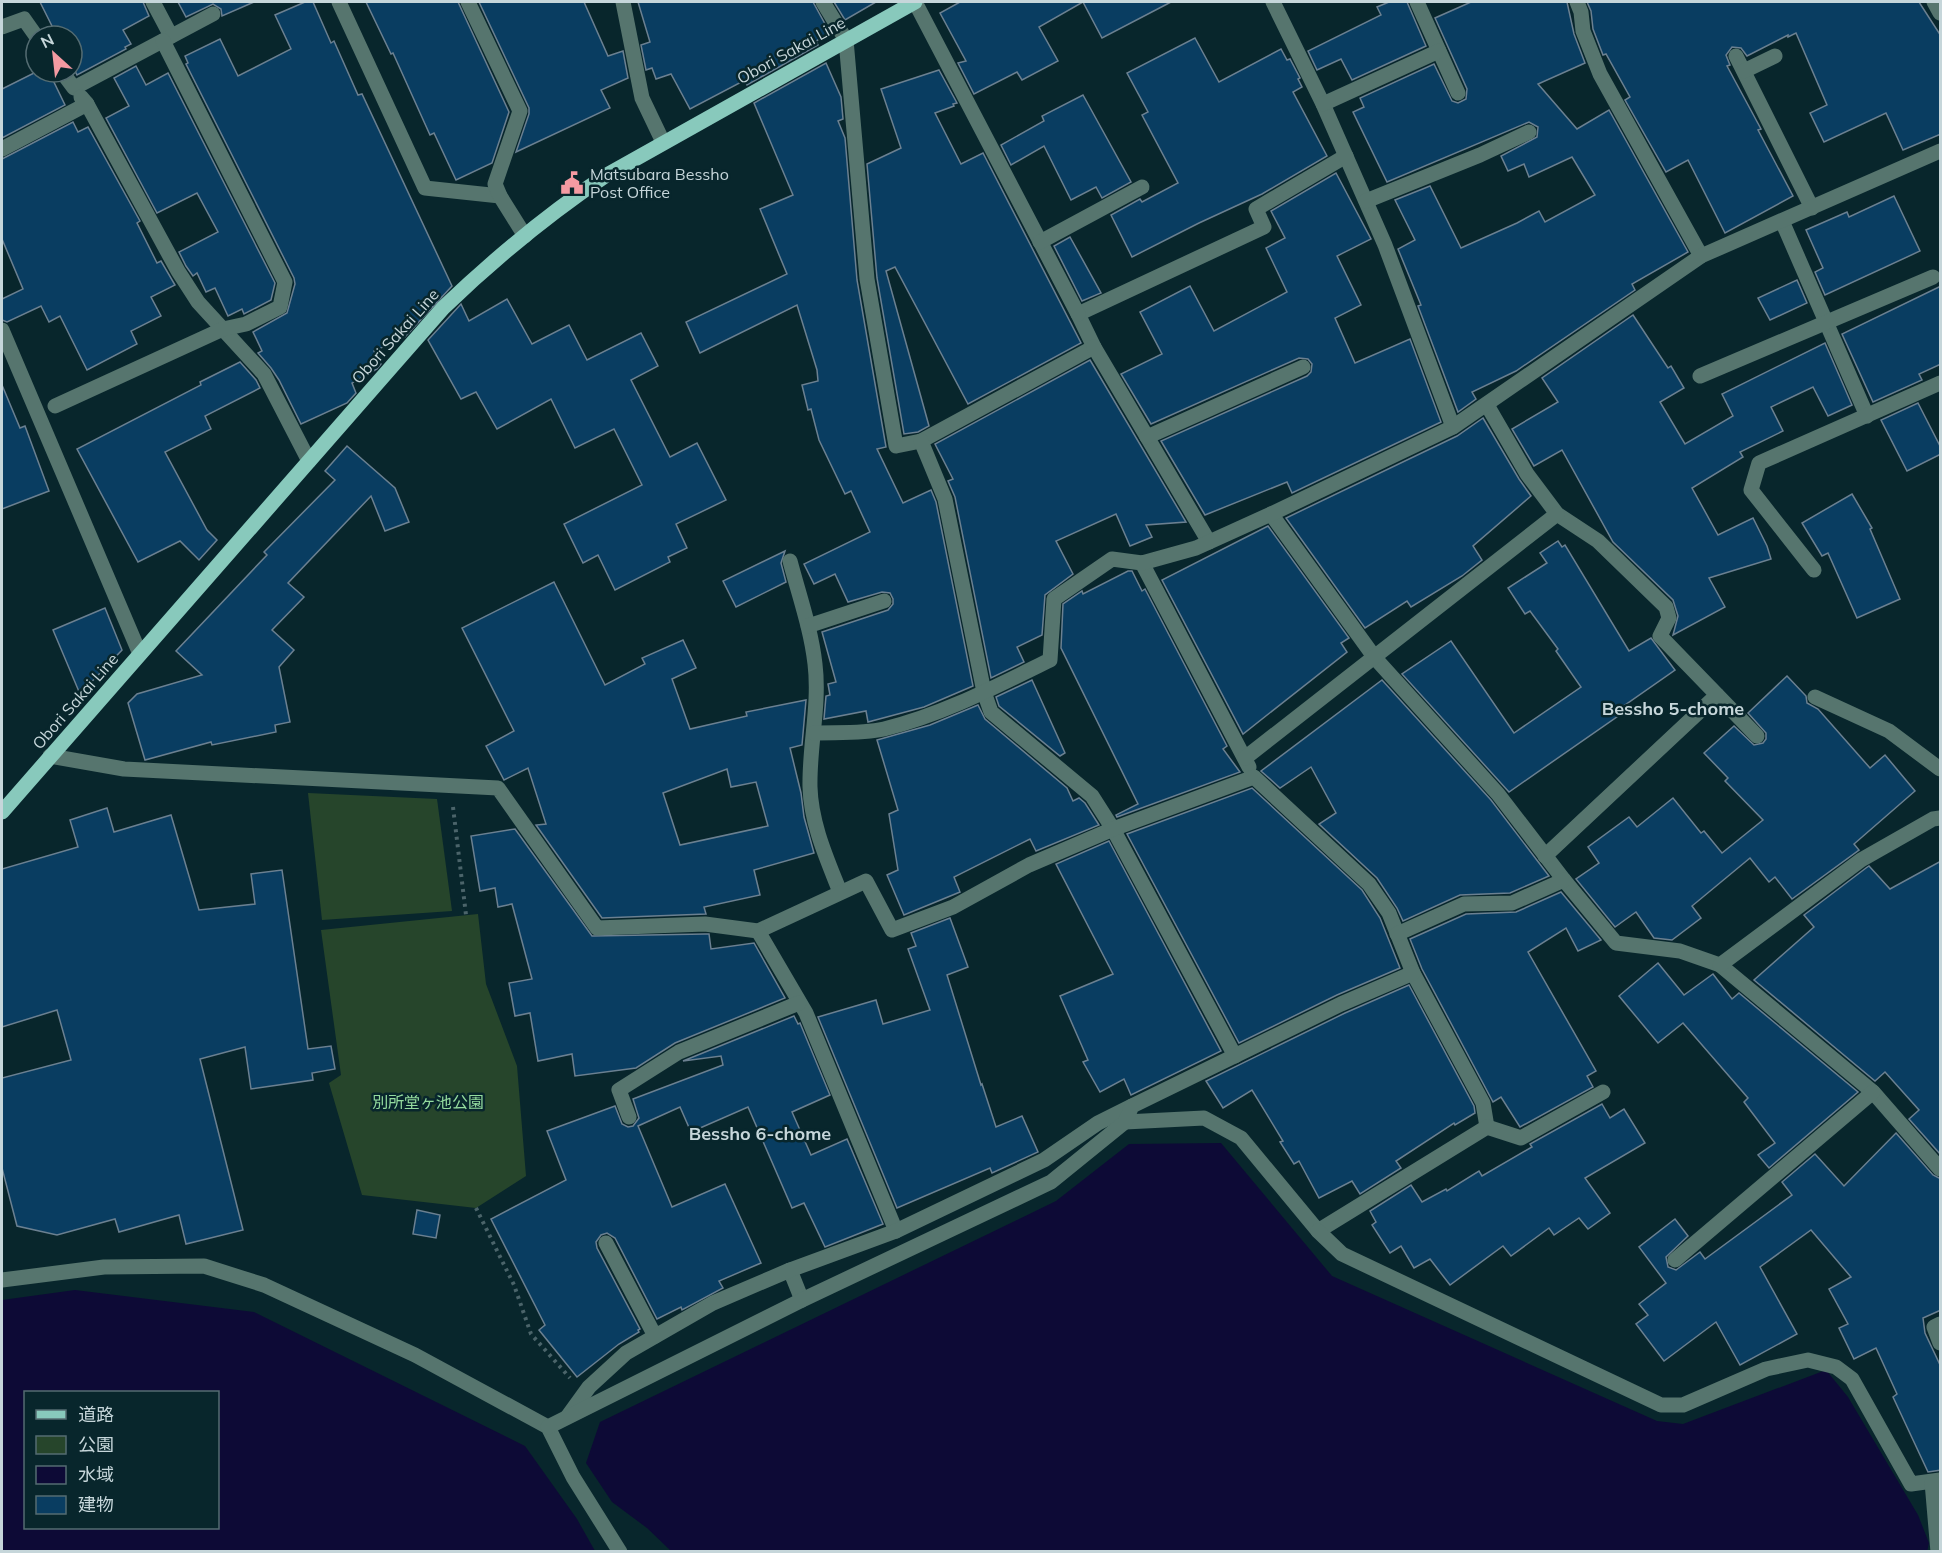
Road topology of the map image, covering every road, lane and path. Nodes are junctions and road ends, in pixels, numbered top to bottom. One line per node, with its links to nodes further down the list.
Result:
1 (153, 2): 15 (street)
2 (339, 2): 32 (street)
3 (468, 2): 32 (street)
4 (623, 2): 27 (street)
5 (823, 2): 16 (street)
6 (915, 2): 16 (main road, Obori Sakai Line); 37 (street)
7 (1273, 2): 25 (street)
8 (1416, 2): 17 (street)
9 (1577, 2): 38 (street)
10 (1934, 2): 11 (street)
11 (1941, 13)
12 (213, 14): 15 (street)
13 (28, 24): 14 (street)
14 (2, 27)
15 (167, 38): 22 (street); 42 (street)
16 (846, 40): 27 (main road, Obori Sakai Line); 53 (street)
17 (1439, 51): 23 (street); 25 (street)
18 (1736, 56): 20 (street)
19 (1775, 56): 20 (street)
20 (1744, 71): 34 (street)
21 (71, 84): 22 (street)
22 (74, 88): 24 (street)
23 (1458, 93)
24 (87, 104): 28 (street); 42 (street)
25 (1323, 104): 30 (street)
26 (1529, 132): 33 (street)
27 (663, 142): 36 (main road, Obori Sakai Line)
28 (2, 149)
29 (1941, 151): 34 (street)
30 (1346, 156): 33 (street); 40 (street)
31 (1142, 186): 37 (street)
32 (500, 196): 36 (street)
33 (1366, 201): 51 (street)
34 (1812, 208): 35 (street)
35 (1782, 220): 38 (street); 41 (street)
36 (525, 236): 54 (main road, Obori Sakai Line)
37 (1040, 242): 40 (street)
38 (1701, 256): 48 (street)
39 (1933, 278): 41 (street)
40 (1078, 314): 44 (street)
41 (1826, 322): 46 (street); 50 (street)
42 (223, 329): 49 (street); 54 (street)
43 (2, 330): 63 (street)
44 (1094, 347): 52 (street); 53 (street)
45 (1303, 367): 52 (street)
46 (1700, 376)
47 (1941, 383): 50 (street)
48 (1487, 405): 51 (street); 56 (street)
49 (55, 406)
50 (1867, 416): 60 (street)
51 (1453, 427): 55 (street)
52 (1147, 437): 57 (street)
53 (921, 441): 65 (street)
54 (309, 461): 63 (main road, Obori Sakai Line)
55 (1271, 514): 57 (street); 64 (street)
56 (1557, 514): 64 (street); 66 (street)
57 (1209, 542): 59 (street)
58 (790, 561): 62 (street)
59 (1142, 563): 65 (street); 71 (street)
60 (1814, 570)
61 (884, 601): 62 (street)
62 (808, 626): 68 (street)
63 (140, 654): 70 (main road, Obori Sakai Line)
64 (1375, 658): 71 (street); 78 (street)
65 (984, 692): 68 (street); 77 (street)
66 (1717, 695): 69 (street); 78 (street)
67 (1815, 697): 72 (street)
68 (814, 733): 80 (street)
69 (1757, 736)
70 (50, 756): 74 (street); 75 (main road, Obori Sakai Line)
71 (1245, 758): 73 (street)
72 (1941, 769)
73 (1254, 777): 77 (street); 83 (street)
74 (450, 786): 81 (path); 82 (street)
75 (2, 812)
76 (1941, 818): 84 (street)
77 (1113, 829): 80 (street); 87 (street)
78 (1545, 856): 79 (street)
79 (1564, 880): 83 (street); 84 (street)
80 (840, 892): 82 (street)
81 (466, 915)
82 (758, 931): 86 (street)
83 (1397, 934): 85 (street)
84 (1720, 965): 89 (street)
85 (1413, 973): 87 (street); 93 (street)
86 (799, 1003): 91 (street); 96 (street)
87 (1236, 1056): 90 (street)
88 (1603, 1092): 93 (street)
89 (1872, 1092): 94 (street); 99 (street)
90 (1132, 1106): 92 (street); 96 (street)
91 (629, 1117)
92 (1125, 1122): 97 (street); 102 (street)
93 (1487, 1127): 97 (street)
94 (1941, 1169)
95 (476, 1208): 106 (path)
96 (896, 1231): 100 (street)
97 (1318, 1231): 109 (street)
98 (606, 1243): 104 (street)
99 (1675, 1260)
100 (790, 1270): 102 (street); 104 (street)
101 (2, 1280): 108 (street)
102 (802, 1300): 107 (street)
103 (1941, 1324): 105 (street)
104 (655, 1336): 106 (street)
105 (1941, 1343)
106 (584, 1394): 107 (street)
107 (567, 1418): 108 (street)
108 (548, 1427): 110 (street)
109 (1936, 1481): 111 (street)
110 (620, 1551)
111 (1938, 1551)

